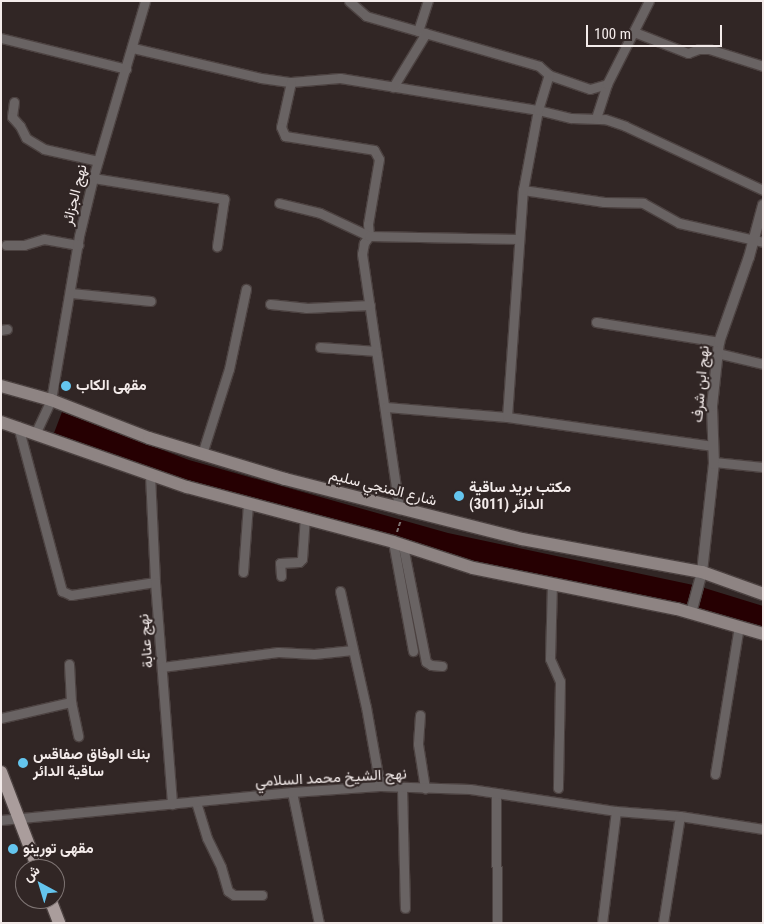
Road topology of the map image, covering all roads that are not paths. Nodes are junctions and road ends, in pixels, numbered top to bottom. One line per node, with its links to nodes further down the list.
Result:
1 (145, 1): 8 (street, نهج الجزائر)
2 (428, 1): 5 (street)
3 (649, 1): 6 (street)
4 (351, 2): 5 (street)
5 (422, 32): 11 (street); 14 (street)
6 (634, 32): 9 (street); 13 (street)
7 (1, 38): 10 (street)
8 (132, 48): 10 (street, نهج الجزائر); 12 (street)
9 (763, 66)
10 (126, 69): 18 (street, نهج الجزائر)
11 (549, 75): 13 (street); 16 (street)
12 (292, 82): 14 (street); 24 (street)
13 (608, 84): 17 (street)
14 (393, 87): 16 (street)
15 (14, 102): 18 (street)
16 (538, 110): 17 (street); 20 (street)
17 (596, 118): 21 (street)
18 (98, 161): 19 (street, نهج الجزائر)
19 (93, 178): 28 (street, نهج الجزائر); 29 (street)
20 (523, 190): 25 (street); 26 (street)
21 (763, 190)
22 (279, 203): 24 (street)
23 (763, 205): 26 (street, نهج ابن شرف)
24 (369, 236): 25 (street); 34 (street)
25 (519, 239): 44 (street)
26 (757, 241): 36 (street, نهج ابن شرف)
27 (6, 245): 28 (street)
28 (78, 245): 31 (street, نهج الجزائر)
29 (217, 246)
30 (246, 289): 49 (street)
31 (71, 293): 32 (street); 42 (street, نهج الجزائر)
32 (151, 301)
33 (270, 304): 34 (street)
34 (370, 305): 38 (street)
35 (596, 322): 36 (street)
36 (719, 342): 39 (street, نهج ابن شرف)
37 (320, 347): 38 (street)
38 (376, 351): 43 (street)
39 (717, 353): 40 (street); 48 (street, نهج ابن شرف)
40 (763, 364)
41 (1, 386): 42 (main road, شارع المنجي سليم)
42 (51, 400): 47 (street, نهج الجزائر); 49 (main road, شارع المنجي سليم)
43 (386, 408): 44 (street); 54 (street)
44 (507, 417): 48 (street)
45 (1, 422): 46 (main road)
46 (18, 426): 47 (main road); 60 (street)
47 (36, 432): 52 (main road)
48 (713, 446): 50 (street, نهج ابن شرف)
49 (202, 454): 54 (main road, شارع المنجي سليم)
50 (714, 462): 51 (street); 59 (street, نهج ابن شرف)
51 (763, 468)
52 (150, 475): 53 (main road); 60 (street, نهج عنابة)
53 (248, 504): 55 (main road); 57 (street)
54 (400, 514): 59 (main road, شارع المنجي سليم)
55 (305, 520): 56 (main road); 58 (street)
56 (397, 543): 61 (main road); 68 (street); 70 (street)
57 (243, 572)
58 (280, 576)
59 (701, 577): 63 (main road, شارع المنجي سليم); 64 (street, نهج ابن شرف)
60 (155, 582): 71 (street, نهج عنابة)
61 (552, 584): 64 (main road); 81 (street)
62 (340, 592): 67 (street)
63 (763, 594)
64 (691, 611): 65 (main road)
65 (739, 626): 66 (main road); 77 (street)
66 (763, 634)
67 (353, 650): 71 (street); 78 (street)
68 (413, 651)
69 (69, 664): 72 (street)
70 (442, 666)
71 (162, 667): 85 (street, نهج عنابة)
72 (71, 702): 74 (street); 75 (street)
73 (420, 715): 80 (street)
74 (1, 718)
75 (78, 736)
76 (1, 772): 88 (main road)
77 (715, 774)
78 (380, 786): 79 (street, نهج الشيخ محمد السلامي); 82 (street, نهج الشيخ محمد السلامي)
79 (402, 787): 80 (street, نهج الشيخ محمد السلامي); 93 (street)
80 (426, 788): 83 (street, نهج الشيخ محمد السلامي)
81 (558, 788)
82 (292, 792): 84 (street, نهج الشيخ محمد السلامي); 96 (street)
83 (496, 794): 86 (street, نهج الشيخ محمد السلامي); 97 (street)
84 (196, 802): 85 (street, نهج الشيخ محمد السلامي); 92 (street)
85 (172, 804): 88 (street, نهج الشيخ محمد السلامي)
86 (616, 811): 87 (street, نهج الشيخ محمد السلامي); 98 (street)
87 (680, 816): 90 (street, نهج الشيخ محمد السلامي); 99 (street)
88 (18, 818): 89 (street, نهج الشيخ محمد السلامي); 91 (main road)
89 (1, 820)
90 (763, 829)
91 (34, 859)
92 (262, 895)
93 (405, 908)
94 (54, 909): 95 (main road)
95 (60, 923)
96 (319, 923)
97 (497, 923)
98 (602, 923)
99 (663, 923)

